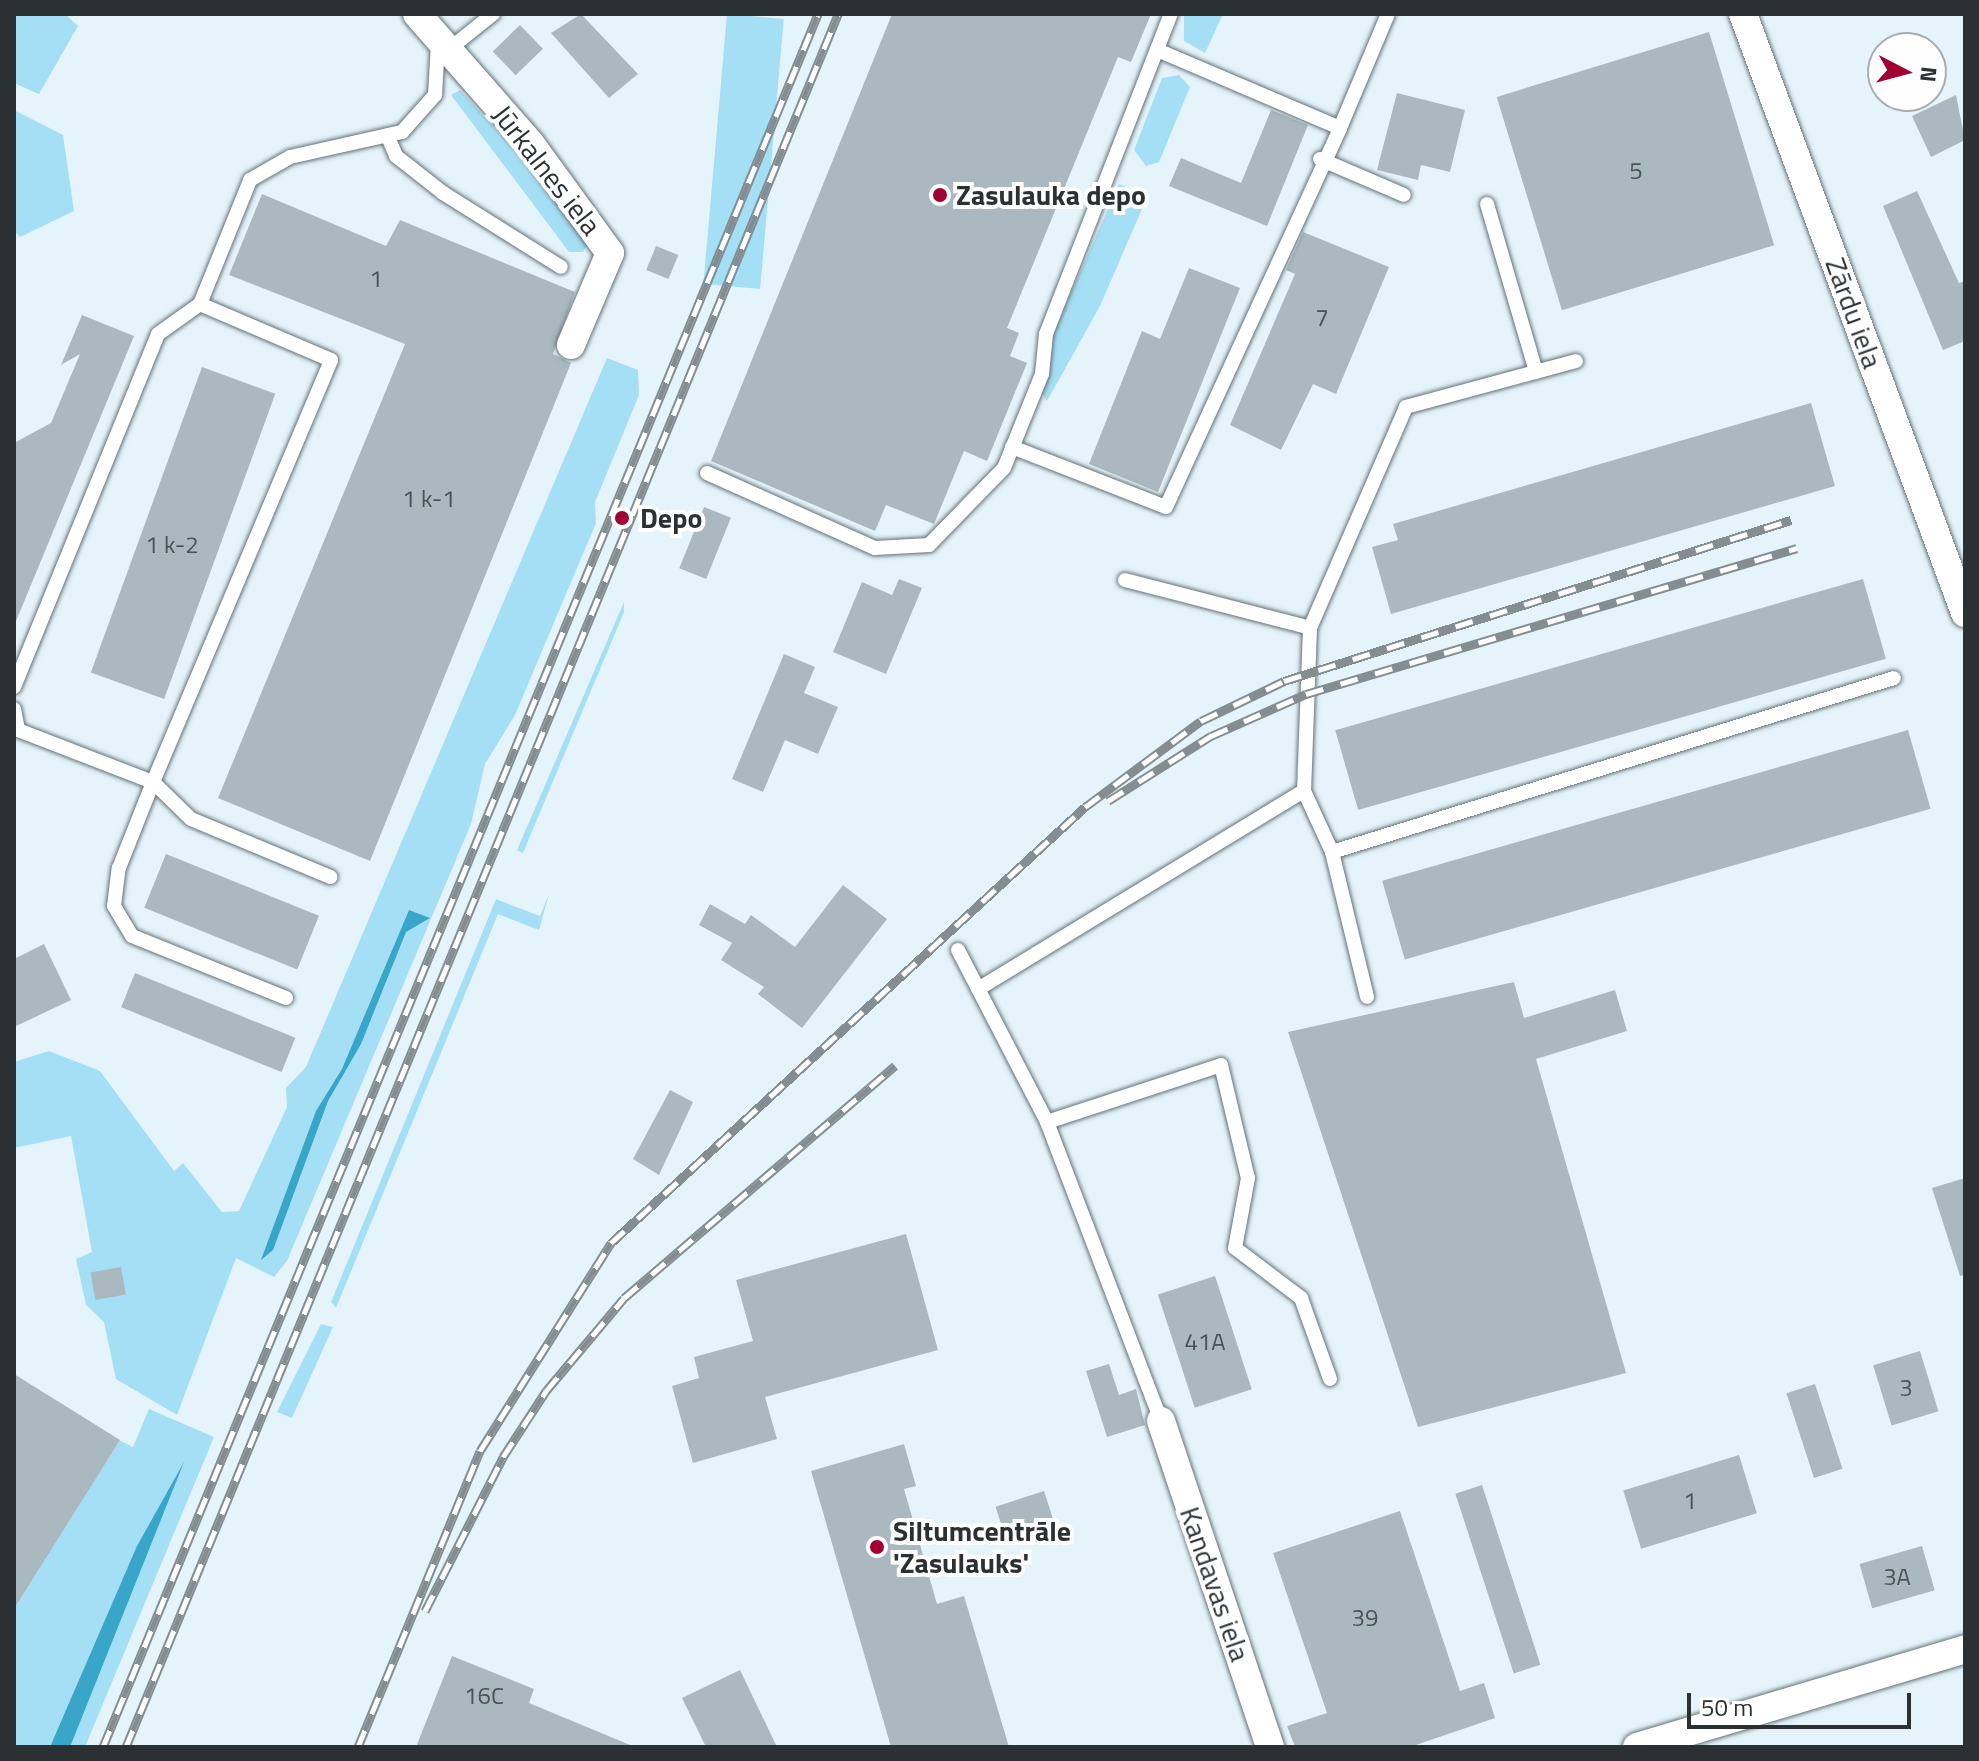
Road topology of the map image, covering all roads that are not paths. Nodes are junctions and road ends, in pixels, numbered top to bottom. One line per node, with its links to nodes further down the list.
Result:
1 (417, 14): 6 (street, Jūrkalnes iela)
2 (493, 14): 6 (lane)
3 (1171, 14): 7 (lane)
4 (1388, 14): 8 (lane)
5 (1743, 14): 21 (street, Zārdu iela)
6 (443, 44): 9 (lane); 15 (street, Jūrkalnes iela)
7 (1157, 50): 8 (lane); 18 (lane)
8 (1340, 128): 10 (lane)
9 (388, 137): 13 (lane); 14 (lane)
10 (1320, 159): 11 (lane); 18 (lane)
11 (1404, 195)
12 (1487, 204): 17 (lane)
13 (561, 267)
14 (200, 304): 24 (lane); 27 (lane)
15 (571, 345)
16 (1576, 361): 17 (lane)
17 (1536, 372): 22 (lane)
18 (1012, 447): 19 (lane)
19 (707, 473)
20 (1125, 580): 22 (lane)
21 (1965, 613)
22 (1310, 628): 28 (lane)
23 (1894, 678): 29 (lane)
24 (14, 687)
25 (14, 709): 26 (lane)
26 (16, 732): 27 (lane)
27 (153, 782): 30 (lane); 34 (lane)
28 (1304, 791): 29 (lane); 32 (lane)
29 (1332, 852): 33 (lane)
30 (330, 877)
31 (958, 950): 32 (lane)
32 (978, 989): 35 (lane)
33 (1367, 997)
34 (286, 998)
35 (1047, 1122): 36 (lane); 37 (lane)
36 (1330, 1379)
37 (1161, 1421): 39 (street, Kandavas iela)
38 (1961, 1655): 40 (street)
39 (1270, 1747)
40 (1637, 1747)

